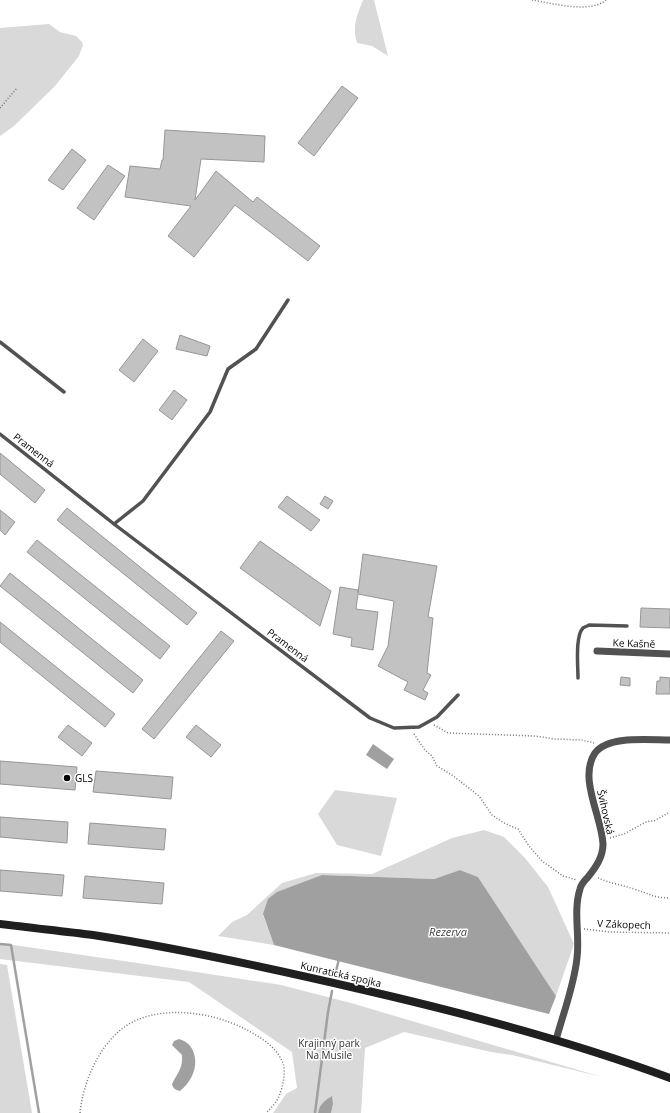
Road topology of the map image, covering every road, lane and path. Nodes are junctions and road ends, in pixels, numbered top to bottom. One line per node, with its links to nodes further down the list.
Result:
1 (532, 0): 2 (path)
2 (606, 0)
3 (17, 88): 4 (path)
4 (0, 108)
5 (288, 300): 9 (lane)
6 (0, 342): 7 (lane)
7 (64, 392)
8 (0, 434): 9 (lane, Pramenná)
9 (114, 524): 16 (lane, Pramenná)
10 (627, 626): 13 (lane)
11 (596, 651): 12 (street, Ke Kašně)
12 (670, 654)
13 (578, 678)
14 (458, 695): 15 (lane, Pramenná)
15 (428, 722): 16 (lane, Pramenná); 18 (path)
16 (410, 728): 22 (path)
17 (670, 740): 20 (street, Švihovská)
18 (595, 744)
19 (670, 812): 20 (path)
20 (602, 838): 21 (street, Švihovská)
21 (590, 874): 22 (street, Švihovská); 23 (path)
22 (584, 882): 25 (street, Švihovská)
23 (670, 898)
24 (0, 924): 27 (main road, Kunratická spojka)
25 (577, 928): 26 (path, V Zákopech); 27 (street, Švihovská)
26 (670, 933)
27 (556, 1040): 28 (main road, Kunratická spojka)
28 (670, 1078)
29 (80, 1113): 30 (path)
30 (266, 1113)

